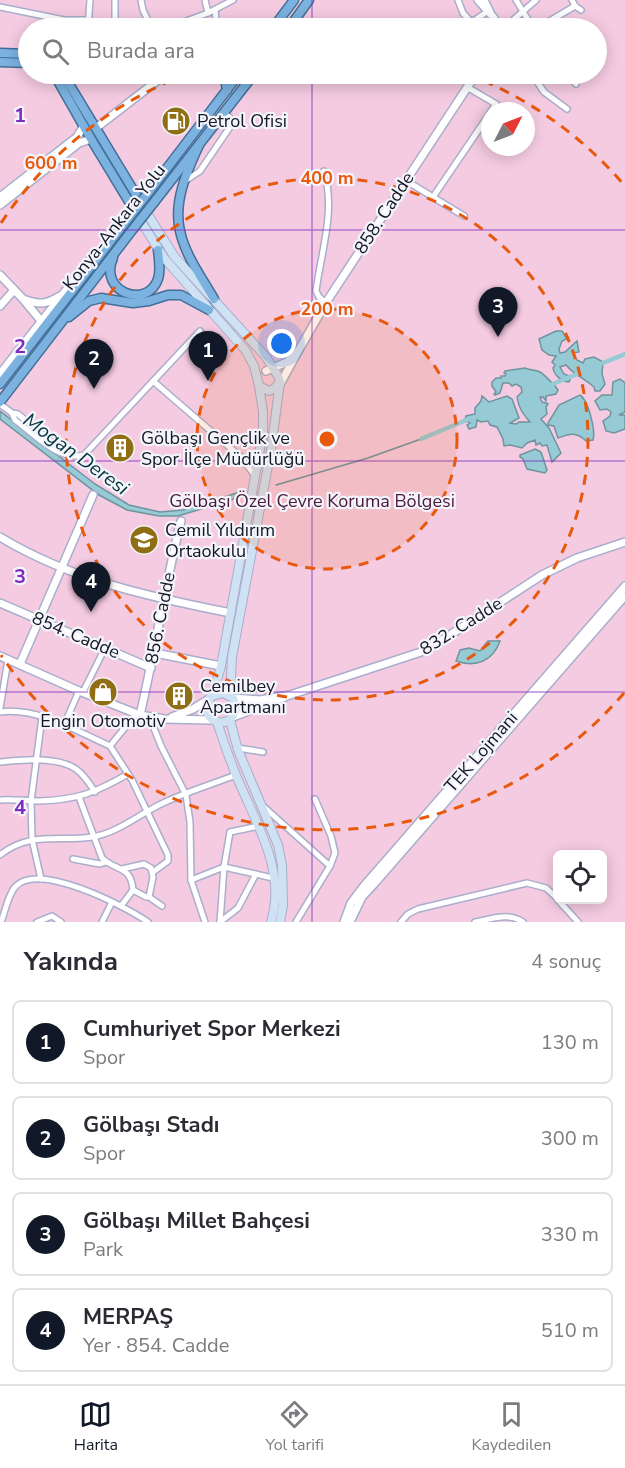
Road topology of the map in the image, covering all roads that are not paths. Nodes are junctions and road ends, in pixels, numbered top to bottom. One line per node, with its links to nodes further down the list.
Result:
1 (90, 0): 20 (street)
2 (115, 0): 21 (street)
3 (141, 0): 22 (street)
4 (205, 0): 17 (street)
5 (233, 0): 15 (street)
6 (294, 0): 25 (highway)
7 (309, 0): 26 (highway)
8 (458, 0): 27 (street)
9 (478, 0): 18 (street)
10 (485, 0): 18 (street)
11 (516, 0): 16 (street)
12 (536, 0): 16 (street)
13 (572, 0): 32 (street)
14 (0, 7): 19 (street)
15 (215, 10): 17 (street); 24 (street)
16 (522, 11): 30 (street); 31 (street)
17 (208, 13): 23 (street)
18 (490, 13): 28 (street); 29 (street)
19 (54, 18)
20 (88, 18)
21 (115, 18)
22 (147, 18)
23 (194, 18)
24 (216, 18)
25 (280, 18)
26 (296, 18)
27 (467, 18)
28 (480, 18)
29 (493, 18)
30 (515, 18)
31 (527, 18)
32 (557, 18)
33 (0, 53): 34 (highway)
34 (18, 54)
35 (0, 62): 36 (highway)
36 (18, 63)
37 (59, 84): 52 (highway)
38 (69, 84): 54 (highway)
39 (153, 84): 54 (street)
40 (226, 84): 46 (highway)
41 (232, 84): 46 (highway)
42 (246, 84): 49 (highway, Konya-Ankara Yolu)
43 (469, 84): 45 (street, 858. Cadde)
44 (539, 84): 48 (street)
45 (467, 87): 47 (street); 58 (street, 858. Cadde)
46 (227, 90): 67 (highway, bridge)
47 (493, 102)
48 (567, 108)
49 (224, 112): 50 (street); 56 (highway, Konya-Ankara Yolu)
50 (234, 121): 51 (street); 59 (street)
51 (241, 123)
52 (83, 127): 55 (highway); 60 (street)
53 (481, 127): 61 (street)
54 (96, 128): 62 (highway)
55 (91, 139): 63 (street); 64 (highway)
56 (199, 145): 59 (highway); 66 (highway, Konya-Ankara Yolu, bridge)
57 (324, 171): 74 (street)
58 (405, 180): 61 (street); 74 (street, 858. Cadde)
59 (184, 182): 73 (highway)
60 (0, 197)
61 (433, 197): 65 (street)
62 (138, 198): 73 (main road)
63 (0, 205)
64 (131, 205): 68 (main road)
65 (464, 216)
66 (122, 243): 68 (highway); 79 (highway, Konya-Ankara Yolu)
67 (108, 244): 71 (street); 84 (highway)
68 (158, 250): 76 (main road)
69 (0, 275): 70 (street)
70 (14, 290): 72 (street); 75 (street)
71 (65, 292): 72 (street); 77 (street)
72 (23, 298): 77 (street)
73 (214, 299): 82 (main road)
74 (326, 303): 80 (street, 858. Cadde)
75 (0, 306)
76 (209, 310): 79 (highway); 85 (main road)
77 (42, 322): 81 (street)
78 (200, 331): 83 (street)
79 (49, 336): 86 (highway, Konya-Ankara Yolu)
80 (296, 355): 82 (street, 858. Cadde); 82 (street, 858. Cadde)
81 (0, 374)
82 (275, 377): 85 (main road); 85 (main road); 111 (main road)
83 (153, 381): 86 (street); 88 (street)
84 (0, 384)
85 (258, 384): 87 (main road)
86 (0, 403)
87 (258, 452): 88 (street); 89 (main road)
88 (242, 458): 89 (street)
89 (255, 476): 99 (main road)
90 (93, 495): 94 (street)
91 (181, 521): 97 (street, 856. Cadde)
92 (0, 537): 94 (street)
93 (625, 542): 110 (street, 832. Cadde)
94 (63, 569): 97 (street); 100 (street)
95 (625, 586): 167 (street, TEK Lojmani)
96 (625, 597): 168 (street, TEK Lojmani)
97 (165, 600): 99 (street); 102 (street, 856. Cadde)
98 (0, 603): 100 (street, 854. Cadde)
99 (231, 613): 106 (main road)
100 (40, 620): 101 (street, 854. Cadde); 105 (street)
101 (105, 648): 107 (street, 854. Cadde); 109 (street)
102 (155, 653): 106 (street); 107 (street, 856. Cadde)
103 (0, 656): 104 (street)
104 (8, 660): 105 (street); 108 (street)
105 (20, 664): 109 (street)
106 (220, 666): 112 (main road)
107 (151, 668): 114 (street, 856. Cadde)
108 (2, 686): 113 (street)
109 (81, 692): 114 (street); 120 (street)
110 (290, 695): 111 (street, 832. Cadde); 117 (street, 832. Cadde)
111 (232, 697): 112 (main road); 117 (main road)
112 (210, 698): 118 (street); 119 (main road)
113 (0, 710): 115 (street)
114 (138, 715): 116 (street); 121 (street)
115 (42, 717): 120 (street); 124 (street)
116 (150, 718): 118 (street); 129 (street)
117 (232, 718): 119 (main road); 122 (main road)
118 (164, 719): 119 (street)
119 (215, 721): 127 (main road)
120 (64, 725): 121 (street)
121 (110, 746): 126 (street)
122 (238, 748): 123 (street); 134 (main road)
123 (263, 752)
124 (37, 759): 125 (street); 128 (street); 133 (street)
125 (0, 762)
126 (128, 774): 128 (street); 135 (street)
127 (236, 775): 129 (street); 136 (main road)
128 (95, 792): 130 (street)
129 (186, 795): 135 (street); 149 (street)
130 (78, 797): 133 (street); 137 (street)
131 (315, 799): 142 (street)
132 (0, 800): 133 (street)
133 (31, 801): 138 (street)
134 (261, 804): 142 (street); 165 (main road)
135 (148, 811): 137 (street); 145 (street)
136 (259, 825): 143 (street); 147 (main road)
137 (92, 837): 138 (street); 141 (street)
138 (32, 839): 139 (street); 148 (street)
139 (0, 855)
140 (73, 860): 141 (street)
141 (106, 862): 144 (street)
142 (330, 866): 166 (street)
143 (224, 867): 146 (street); 149 (street); 163 (street)
144 (122, 868): 145 (street); 150 (street)
145 (153, 872): 152 (street)
146 (256, 874): 147 (street); 163 (street)
147 (273, 878): 164 (main road)
148 (41, 879): 153 (street); 157 (street)
149 (190, 880): 162 (street)
150 (132, 890): 152 (street); 155 (street)
151 (553, 894): 169 (street)
152 (149, 897): 156 (street)
153 (112, 902): 155 (street); 160 (street)
154 (562, 904): 172 (street)
155 (121, 906): 161 (street)
156 (162, 906)
157 (2, 922)
158 (37, 922): 159 (street)
159 (61, 922)
160 (102, 922)
161 (148, 922)
162 (205, 922)
163 (220, 922)
164 (271, 922)
165 (280, 922)
166 (296, 922)
167 (344, 922)
168 (350, 922)
169 (401, 922)
170 (476, 922): 171 (street)
171 (524, 922)
172 (578, 922)

